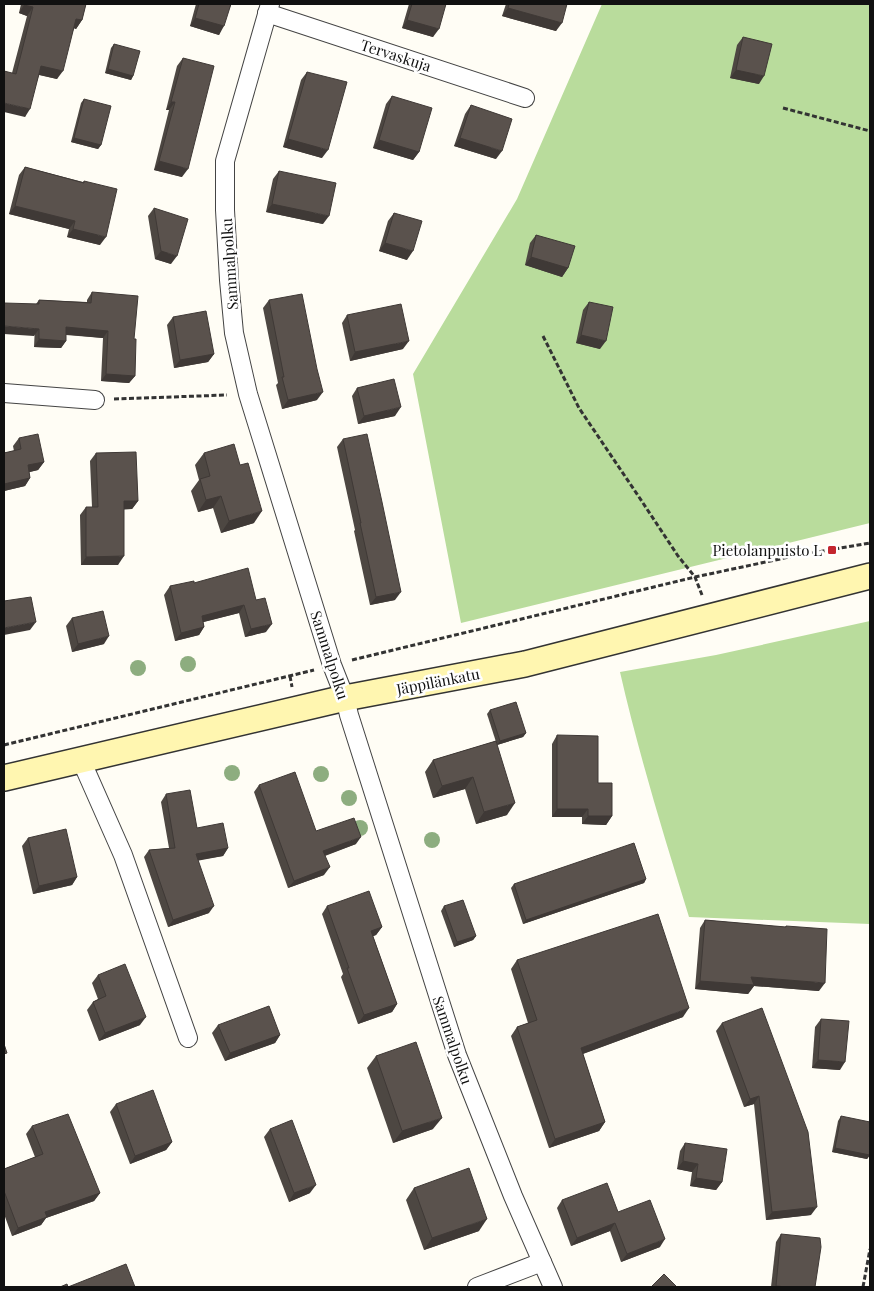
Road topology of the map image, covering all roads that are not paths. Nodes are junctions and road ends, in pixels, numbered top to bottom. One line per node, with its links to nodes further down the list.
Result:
1 (268, 8): 2 (street, Tervaskuja); 6 (street, Sammalpolku)
2 (525, 98)
3 (4, 393): 4 (street)
4 (96, 400)
5 (870, 576): 6 (street, Jäppilänkatu)
6 (345, 698): 7 (street, Jäppilänkatu); 10 (street, Sammalpolku)
7 (81, 760): 8 (street, Jäppilänkatu); 9 (street)
8 (4, 778)
9 (188, 1038)
10 (542, 1262): 11 (street); 12 (street, Sammalpolku)
11 (477, 1287)
12 (553, 1287)

